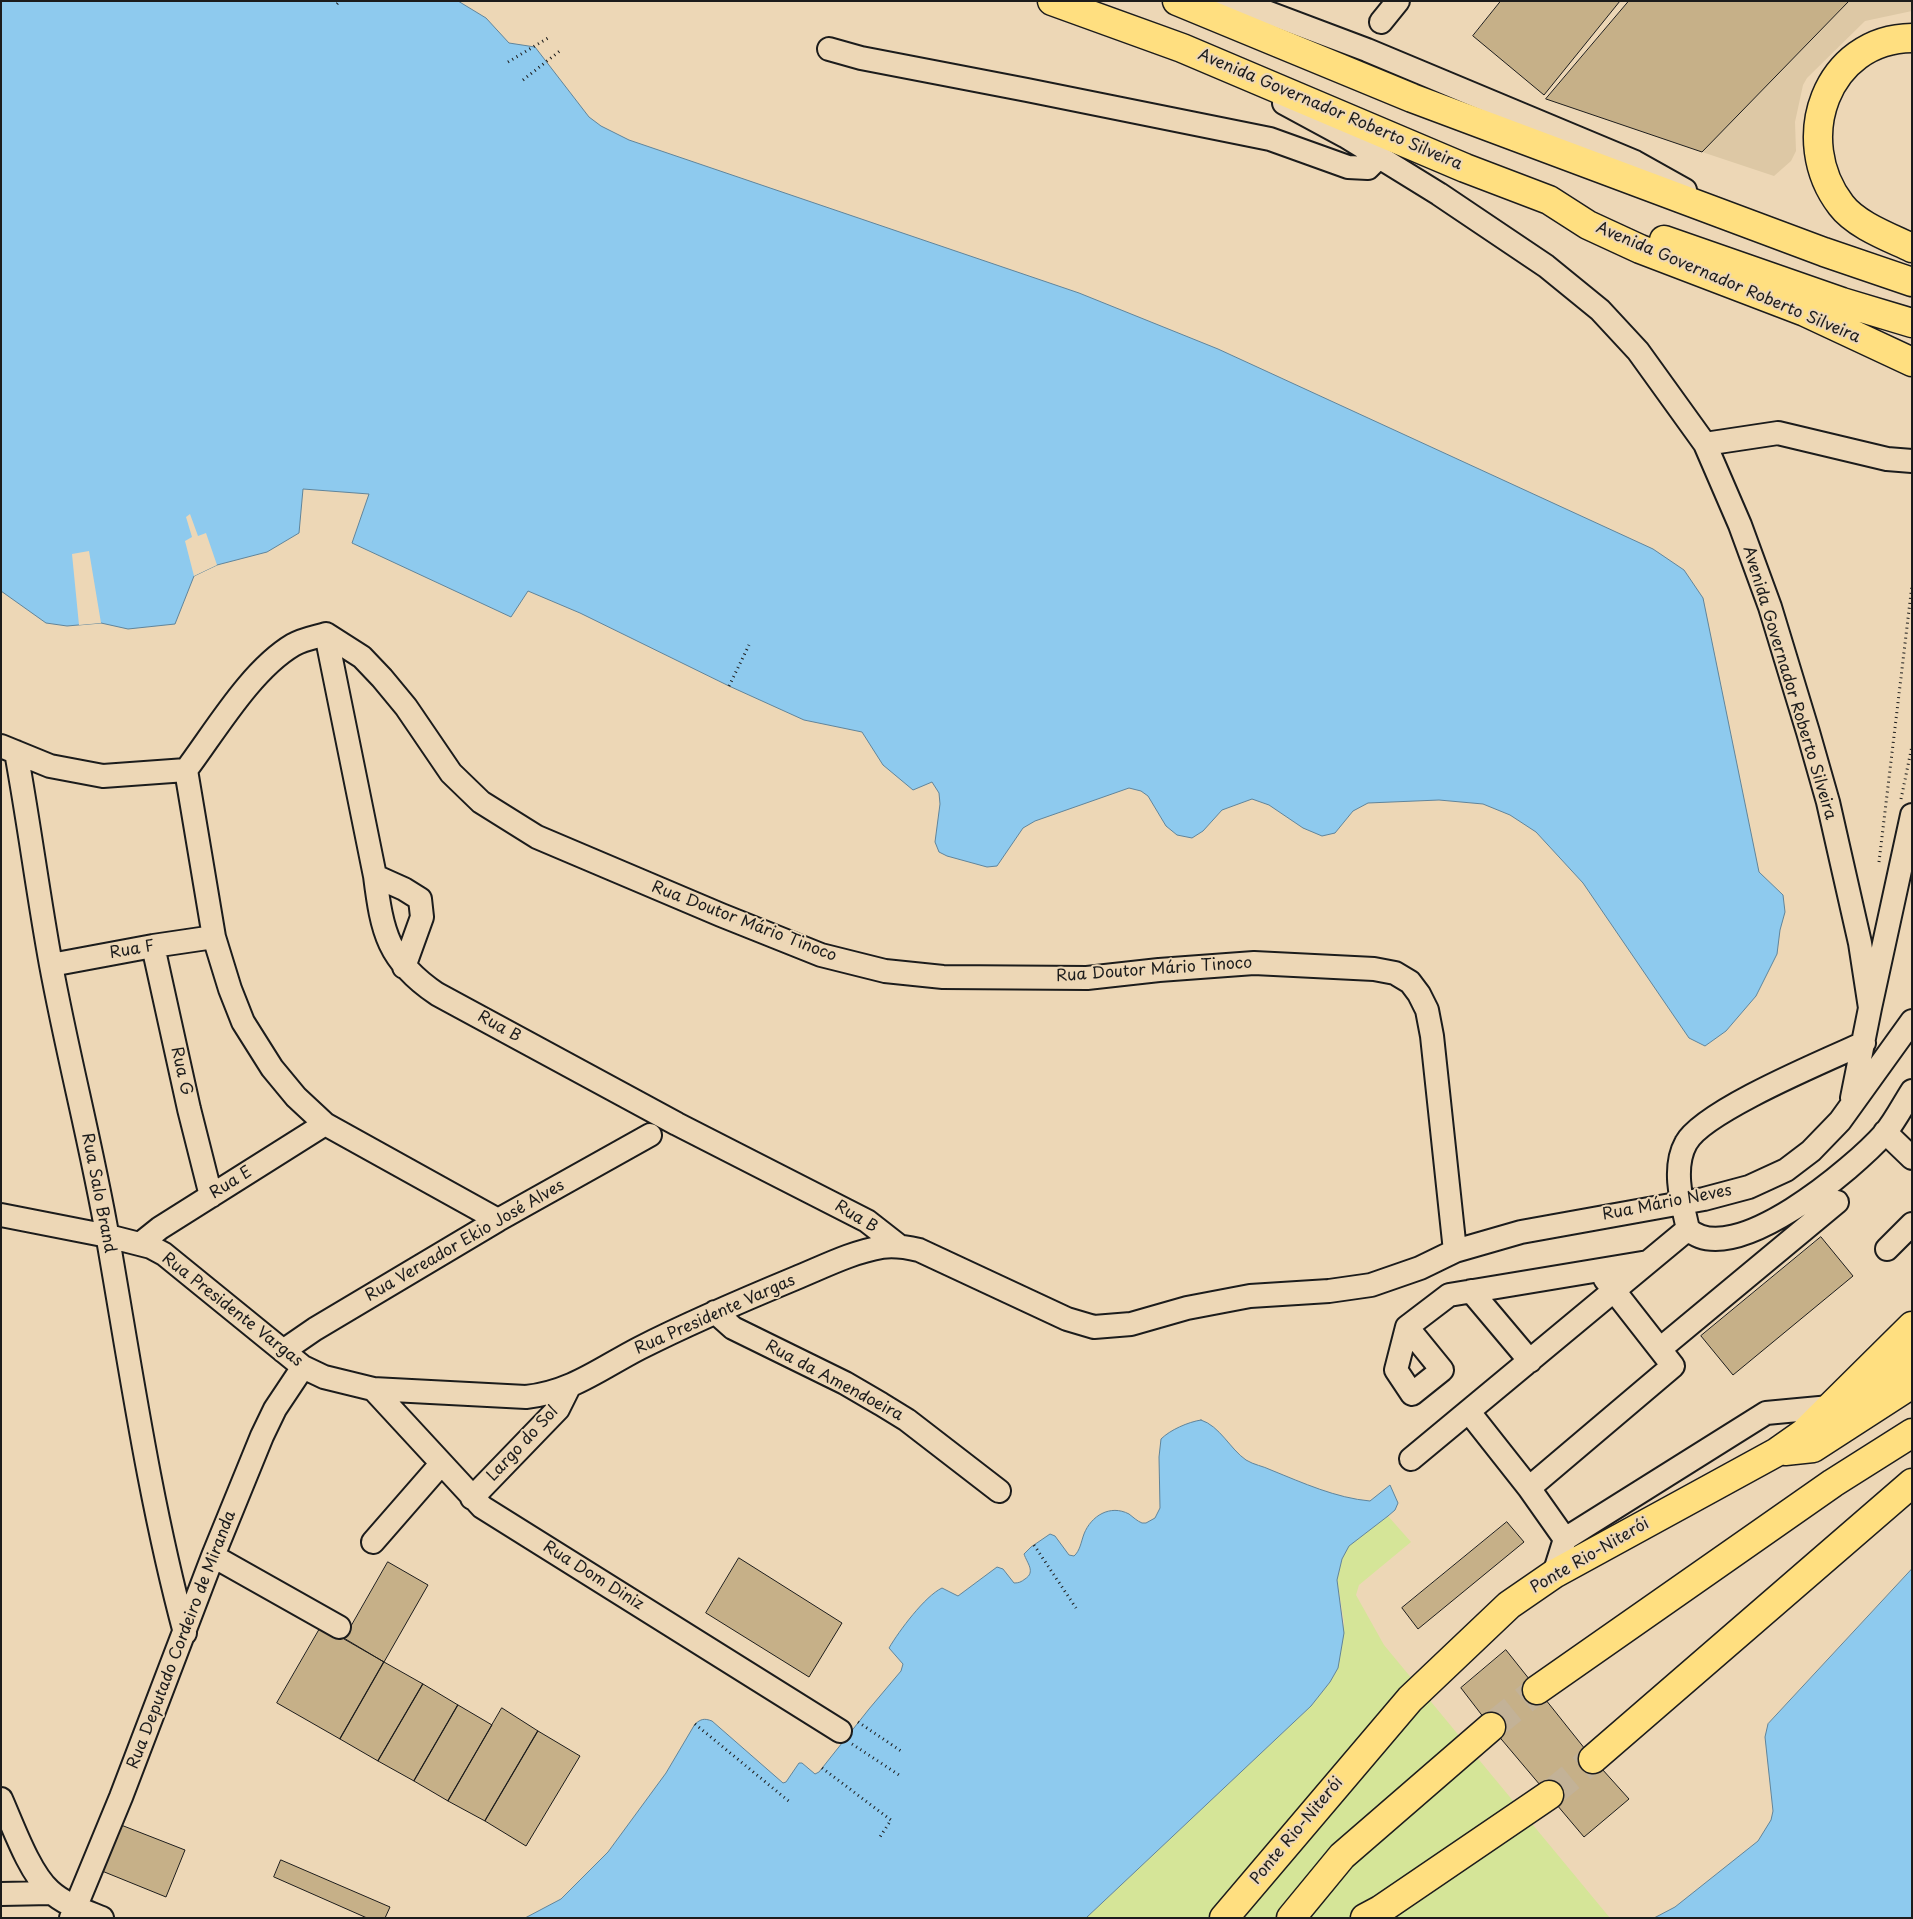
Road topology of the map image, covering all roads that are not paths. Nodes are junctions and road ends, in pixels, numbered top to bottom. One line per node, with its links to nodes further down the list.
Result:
1 (1052, 1): 7 (highway)
2 (1178, 1): 11 (highway)
3 (1219, 1): 11 (street)
4 (1398, 1): 5 (street)
5 (1381, 22)
6 (1912, 38): 12 (highway)
7 (1182, 48): 9 (street, Avenida Governador Roberto Silveira); 10 (highway, Avenida Governador Roberto Silveira)
8 (829, 49): 9 (street)
9 (1379, 157): 16 (street, Avenida Governador Roberto Silveira)
10 (1549, 200): 14 (highway); 15 (highway, Avenida Governador Roberto Silveira)
11 (1733, 218): 13 (highway)
12 (1912, 248)
13 (1912, 282)
14 (1912, 324)
15 (1912, 362)
16 (1705, 444): 17 (street); 27 (street, Avenida Governador Roberto Silveira)
17 (1912, 461)
18 (326, 634): 20 (street); 22 (street, Rua B); 47 (street, Rua Doutor Mário Tinoco)
19 (9, 749): 20 (street); 25 (street, Rua Salo Brand)
20 (186, 770): 23 (street)
21 (1912, 818): 27 (street, Rua Mário Neves)
22 (375, 876): 26 (street, Rua B); 26 (street)
23 (214, 938): 24 (street, Rua F); 32 (street)
24 (153, 946): 25 (street, Rua F); 36 (street, Rua G)
25 (51, 965): 43 (street, Rua Salo Brand)
26 (404, 967): 45 (street, Rua B)
27 (1870, 1008): 29 (street, Rua Mário Neves)
28 (1912, 1021): 31 (street, Rua Mário Neves)
29 (1864, 1043): 31 (street, Rua Mário Neves); 38 (street)
30 (1912, 1091): 33 (street)
31 (1851, 1104): 38 (street, Rua Mário Neves)
32 (325, 1124): 36 (street, Rua E); 40 (street)
33 (1886, 1132): 35 (street); 42 (street)
34 (650, 1135): 40 (street, Rua Vereador Ekio José Alves)
35 (1912, 1158)
36 (211, 1196): 44 (street, Rua E)
37 (1837, 1202): 55 (street)
38 (1682, 1203): 42 (street); 47 (street, Rua Mário Neves)
39 (1, 1215): 43 (street, Rua Presidente Vargas)
40 (498, 1220): 56 (street, Rua Vereador Ekio José Alves)
41 (1912, 1224): 46 (street)
42 (1688, 1229): 48 (street)
43 (108, 1236): 44 (street, Rua Presidente Vargas); 79 (street, Rua Salo Brand)
44 (140, 1244): 56 (street, Rua Presidente Vargas)
45 (898, 1246): 47 (street, Rua Presidente Vargas); 52 (street, Rua Presidente Vargas)
46 (1886, 1249)
47 (1455, 1251)
48 (1648, 1262): 49 (street); 50 (street)
49 (1598, 1271): 50 (street); 51 (street)
50 (1614, 1290): 55 (street); 58 (street)
51 (1471, 1291): 53 (street); 58 (street)
52 (715, 1312): 61 (street, Rua Presidente Vargas); 72 (street, Rua da Amendoeira)
53 (1407, 1326)
54 (1912, 1326): 63 (highway, Ponte Rio-Niterói)
55 (1660, 1348): 71 (street)
56 (283, 1351): 59 (street, Rua Presidente Vargas)
57 (1912, 1360): 65 (highway)
58 (1530, 1361): 64 (street)
59 (303, 1367): 62 (street, Rua Presidente Vargas); 76 (street, Rua Deputado Cordeiro de Miranda)
60 (1912, 1384): 67 (highway)
61 (569, 1387): 62 (street, Rua Presidente Vargas); 73 (street, Largo do Sol)
62 (373, 1389): 69 (street, Rua Dom Diniz)
63 (1830, 1407): 65 (highway, Ponte Rio-Niterói); 74 (street)
64 (1469, 1412): 68 (street); 71 (street)
65 (1804, 1433): 67 (highway, Ponte Rio-Niterói)
66 (1912, 1433): 80 (highway)
67 (1777, 1452): 77 (highway, Ponte Rio-Niterói)
68 (1411, 1459)
69 (441, 1464): 73 (street, Rua Dom Diniz); 75 (street)
70 (1912, 1483): 83 (highway)
71 (1529, 1488): 74 (street)
72 (999, 1491)
73 (472, 1498): 82 (street, Rua Dom Diniz)
74 (1565, 1539): 77 (street)
75 (373, 1542)
76 (214, 1556): 78 (street); 79 (street, Rua Deputado Cordeiro de Miranda)
77 (1554, 1574): 90 (highway, Ponte Rio-Niterói)
78 (339, 1626)
79 (185, 1633): 88 (street, Rua Deputado Cordeiro de Miranda)
80 (1537, 1690)
81 (1491, 1726): 91 (highway)
82 (847, 1731)
83 (1593, 1759)
84 (1549, 1795): 92 (highway)
85 (1, 1799): 86 (street)
86 (51, 1893): 87 (street); 88 (street)
87 (1, 1894)
88 (73, 1912): 89 (street)
89 (102, 1918)
90 (1224, 1918)
91 (1291, 1918)
92 (1364, 1918)

